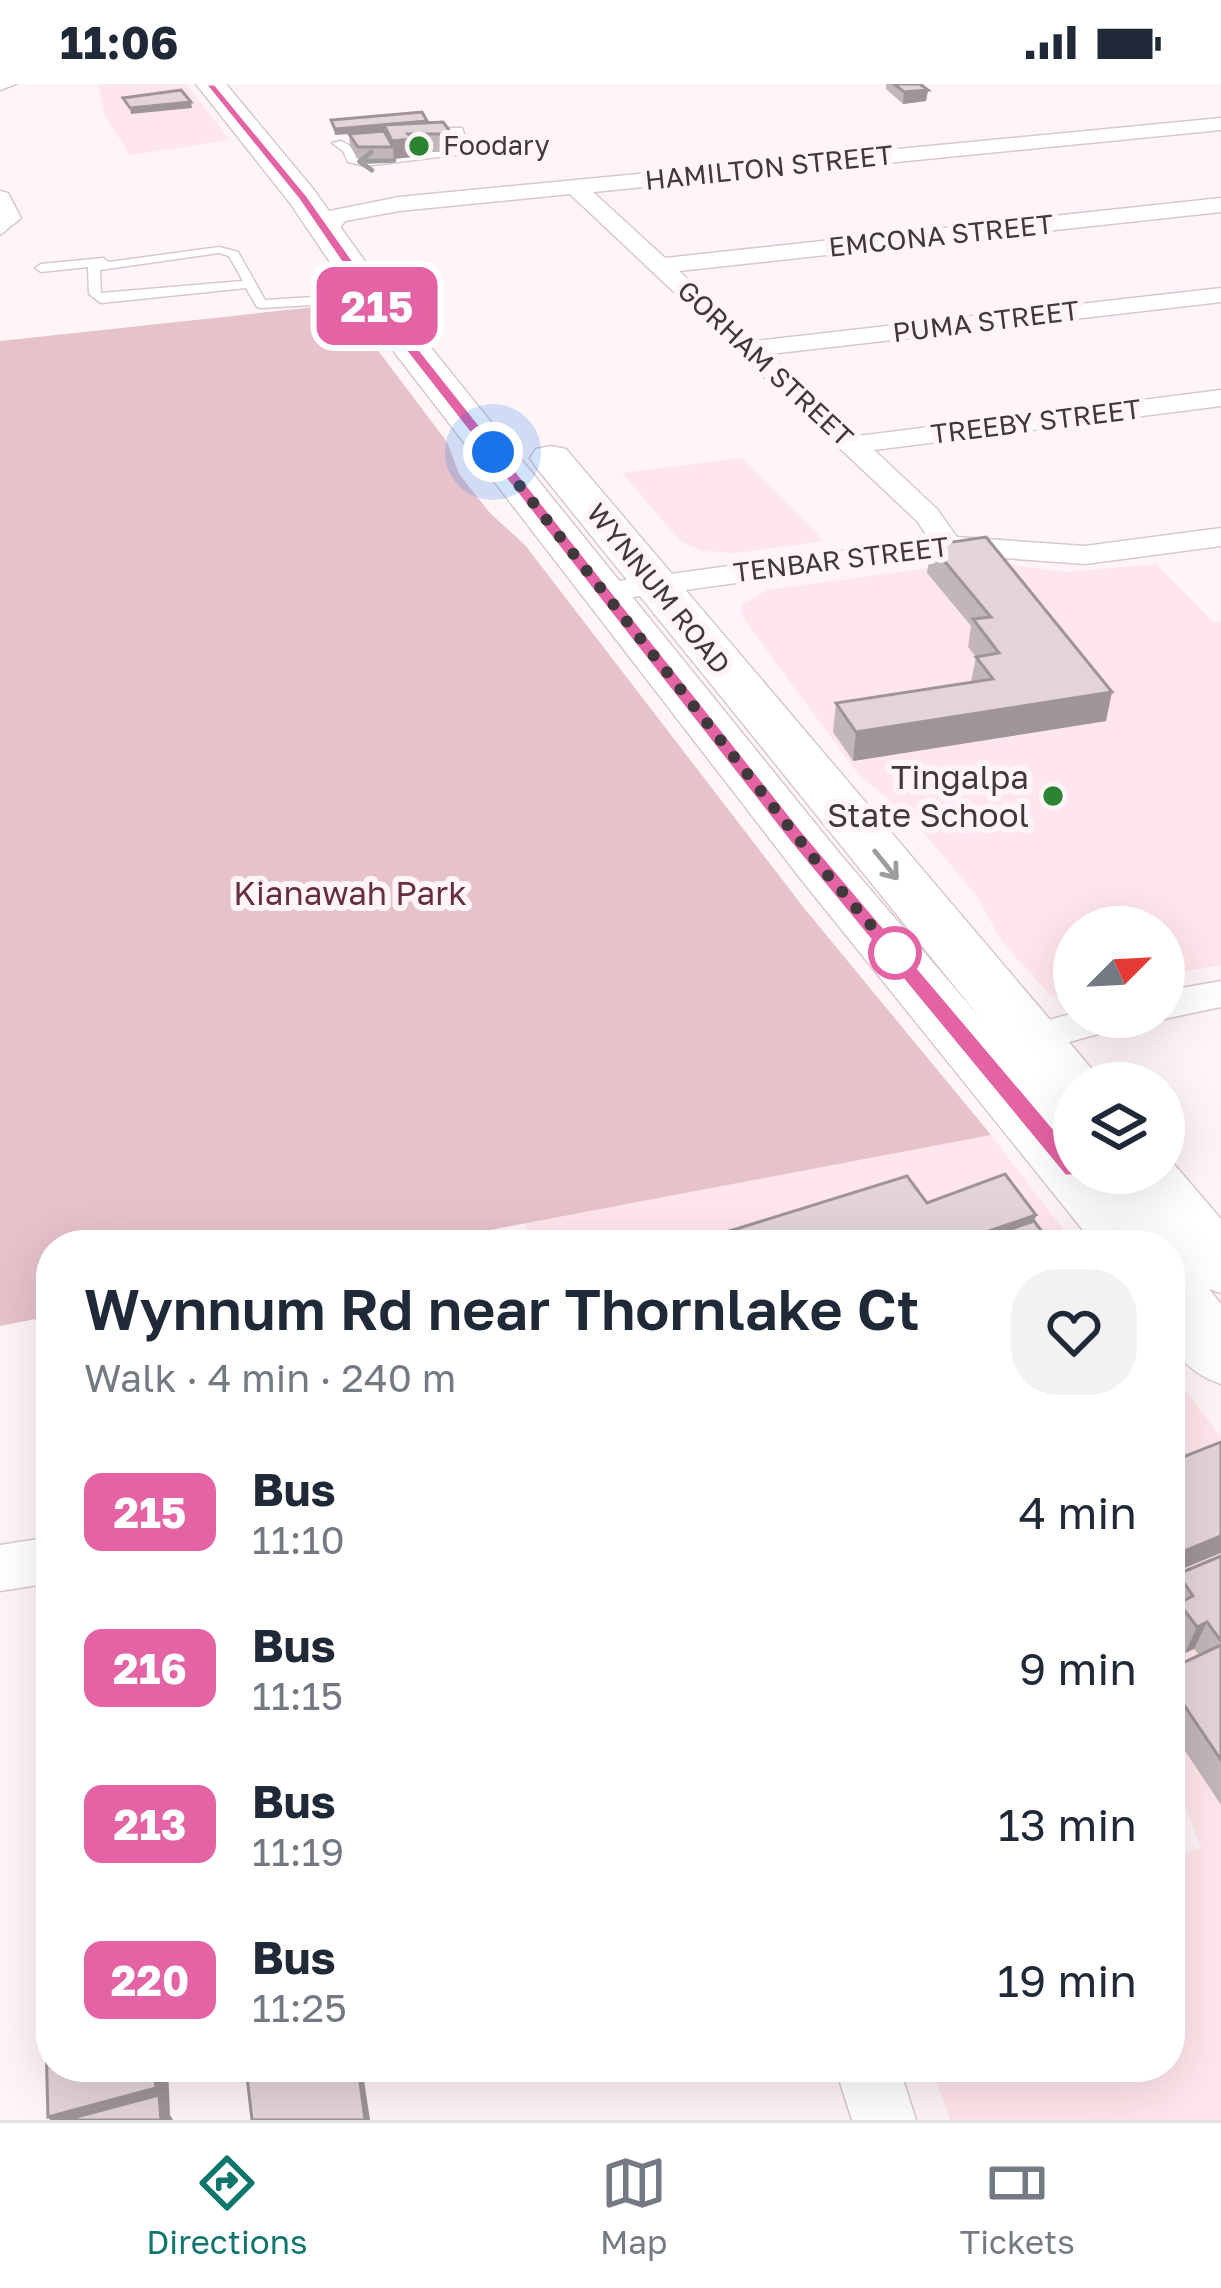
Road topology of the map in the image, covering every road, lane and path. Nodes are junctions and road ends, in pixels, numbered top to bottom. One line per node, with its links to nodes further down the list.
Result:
1 (211, 84): 9 (main road, WYNNUM ROAD)
2 (248, 84): 9 (main road, WYNNUM ROAD)
3 (1221, 124): 6 (street, HAMILTON STREET)
4 (440, 130): 5 (lane, one-way to 5)
5 (337, 143)
6 (575, 188): 9 (street, HAMILTON STREET); 12 (street, GORHAM STREET)
7 (0, 198): 10 (street)
8 (1221, 206): 12 (street, EMCONA STREET)
9 (340, 221): 20 (main road, WYNNUM ROAD); 20 (main road, WYNNUM ROAD)
10 (0, 228)
11 (103, 262): 13 (lane); 14 (lane); 16 (lane)
12 (660, 266): 19 (street, GORHAM STREET)
13 (41, 268)
14 (250, 284): 16 (lane); 17 (lane)
15 (1221, 295): 19 (street, PUMA STREET)
16 (101, 299): 18 (lane)
17 (346, 299)
18 (96, 322)
19 (751, 349): 24 (street, GORHAM STREET)
20 (449, 366): 21 (main road, WYNNUM ROAD); 27 (main road, WYNNUM ROAD)
21 (491, 388)
22 (1221, 398): 24 (street, TREEBY STREET)
23 (532, 436): 27 (main road, WYNNUM ROAD)
24 (851, 445): 26 (street, GORHAM STREET)
25 (1221, 537): 26 (street, TENBAR STREET)
26 (948, 545): 27 (street, TENBAR STREET)
27 (630, 589): 31 (main road, WYNNUM ROAD, one-way to 31); 33 (main road, WYNNUM ROAD)
28 (1221, 994): 29 (street)
29 (1185, 1001)
30 (1053, 1033): 31 (street)
31 (1030, 1039): 32 (main road, WYNNUM ROAD)
32 (1053, 1066)
33 (1053, 1145)
34 (1093, 1194): 36 (main road, WYNNUM ROAD)
35 (1161, 1194): 37 (main road)
36 (1121, 1230)
37 (1221, 1266)
38 (1185, 1310): 39 (main road)
39 (1221, 1355)
40 (36, 1562): 41 (street)
41 (0, 1568)
42 (872, 2082): 43 (street)
43 (884, 2120)

